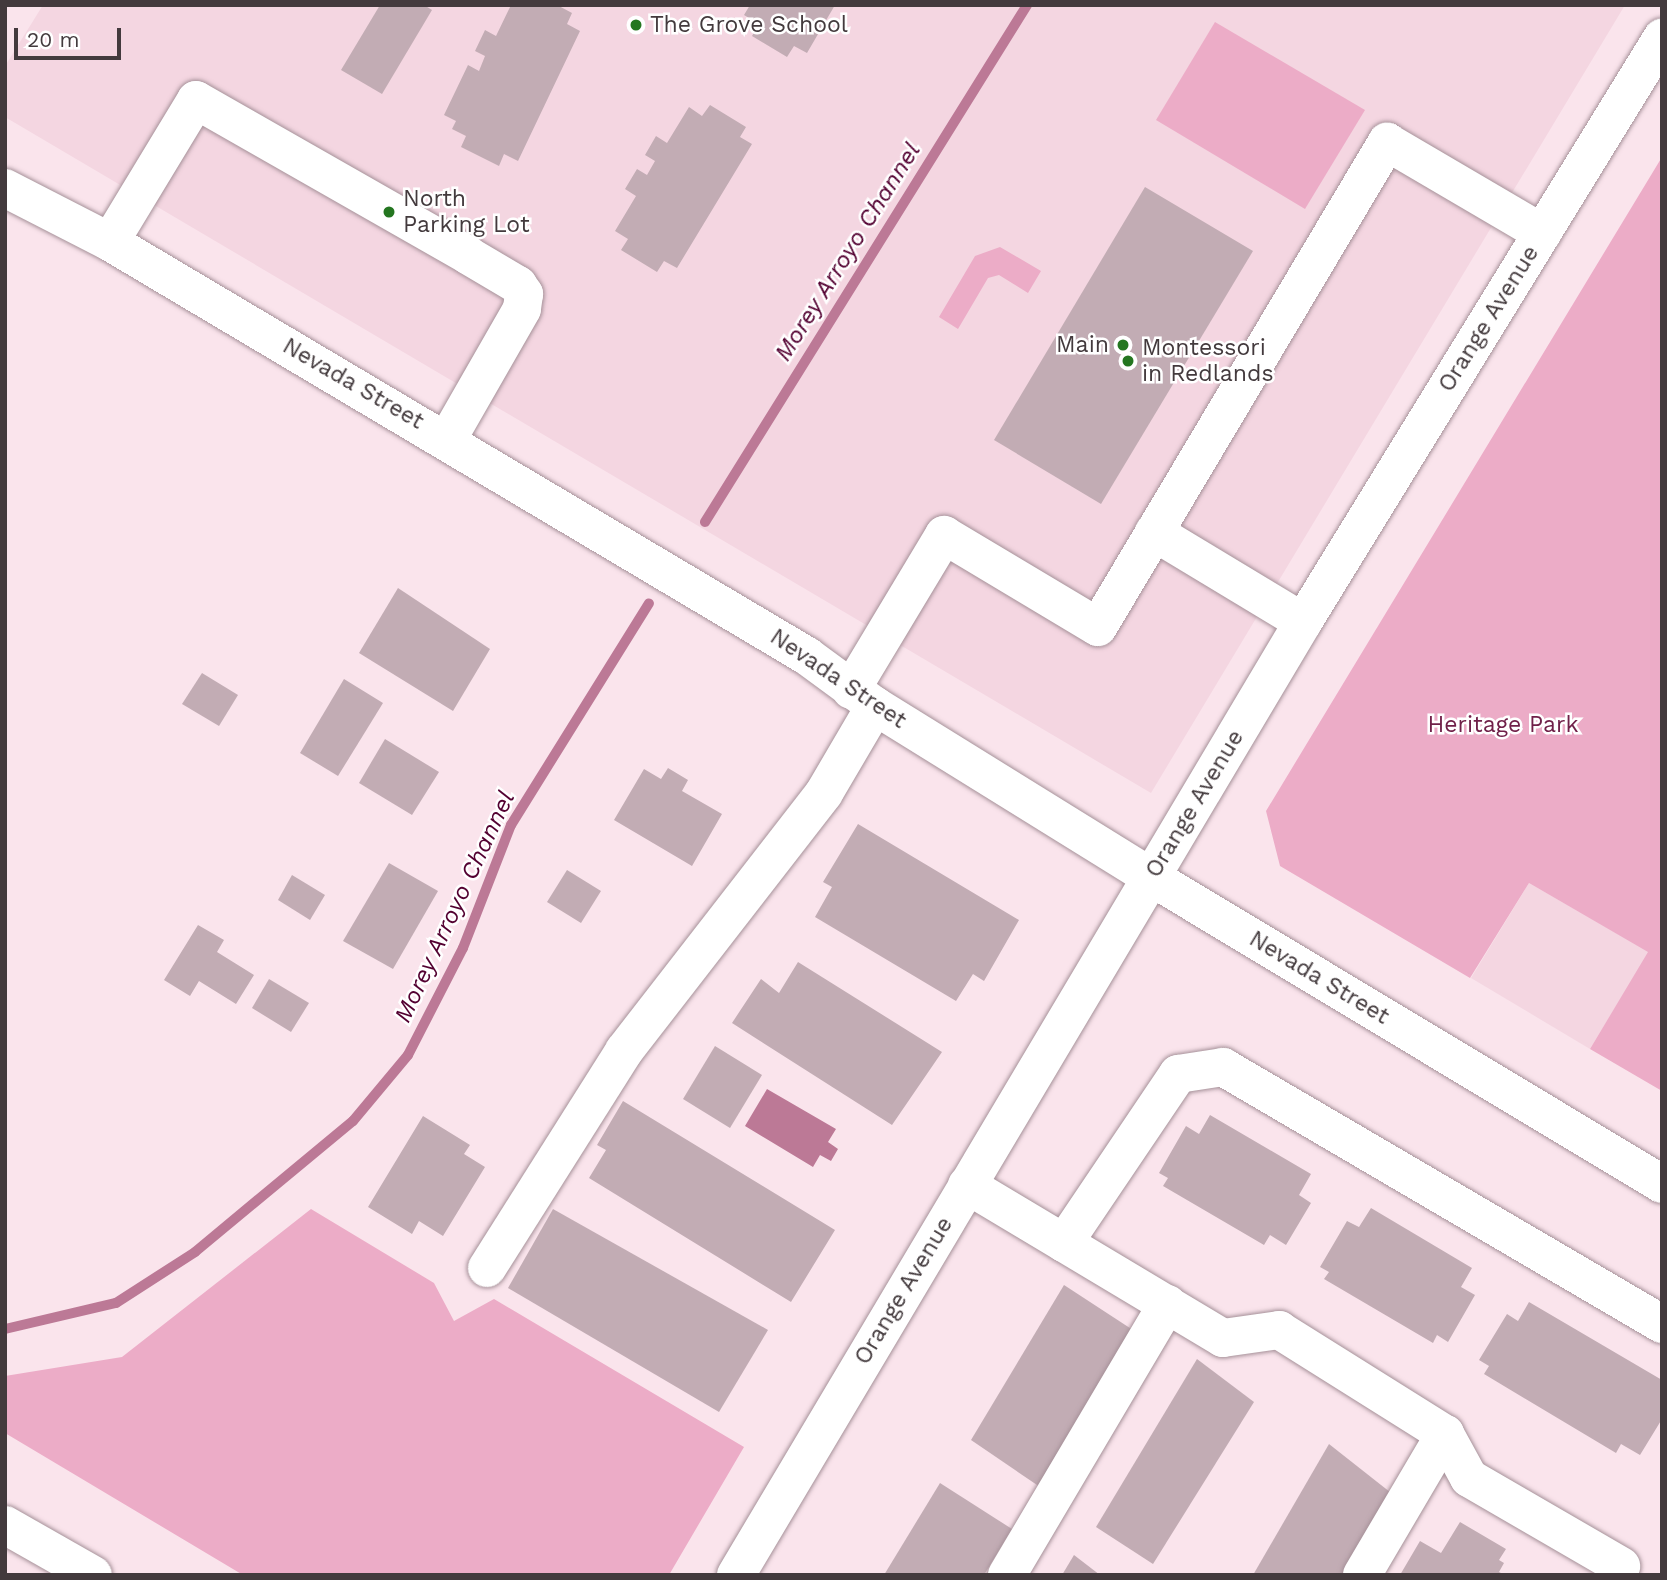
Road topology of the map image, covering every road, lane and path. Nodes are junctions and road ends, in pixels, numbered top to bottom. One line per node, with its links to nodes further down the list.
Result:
1 (1657, 56): 3 (street, Orange Avenue)
2 (5, 188): 4 (street, Nevada Street)
3 (1542, 233): 6 (street); 7 (street, Orange Avenue)
4 (110, 242): 5 (street, Nevada Street); 5 (street)
5 (447, 440): 8 (street, Nevada Street)
6 (1154, 532): 7 (street); 8 (street)
7 (1304, 621): 9 (street, Orange Avenue)
8 (863, 698): 9 (street, Nevada Street); 13 (street)
9 (1151, 877): 10 (street, Nevada Street); 11 (street, Orange Avenue)
10 (1662, 1184)
11 (967, 1185): 12 (street); 19 (street, Orange Avenue)
12 (1064, 1242): 14 (street); 15 (street)
13 (486, 1268)
14 (1167, 1304): 16 (street); 21 (street)
15 (1662, 1324)
16 (1445, 1434): 18 (street); 22 (street)
17 (6, 1528): 20 (street)
18 (1621, 1566)
19 (739, 1574)
20 (93, 1575)
21 (1007, 1575)
22 (1362, 1575)

